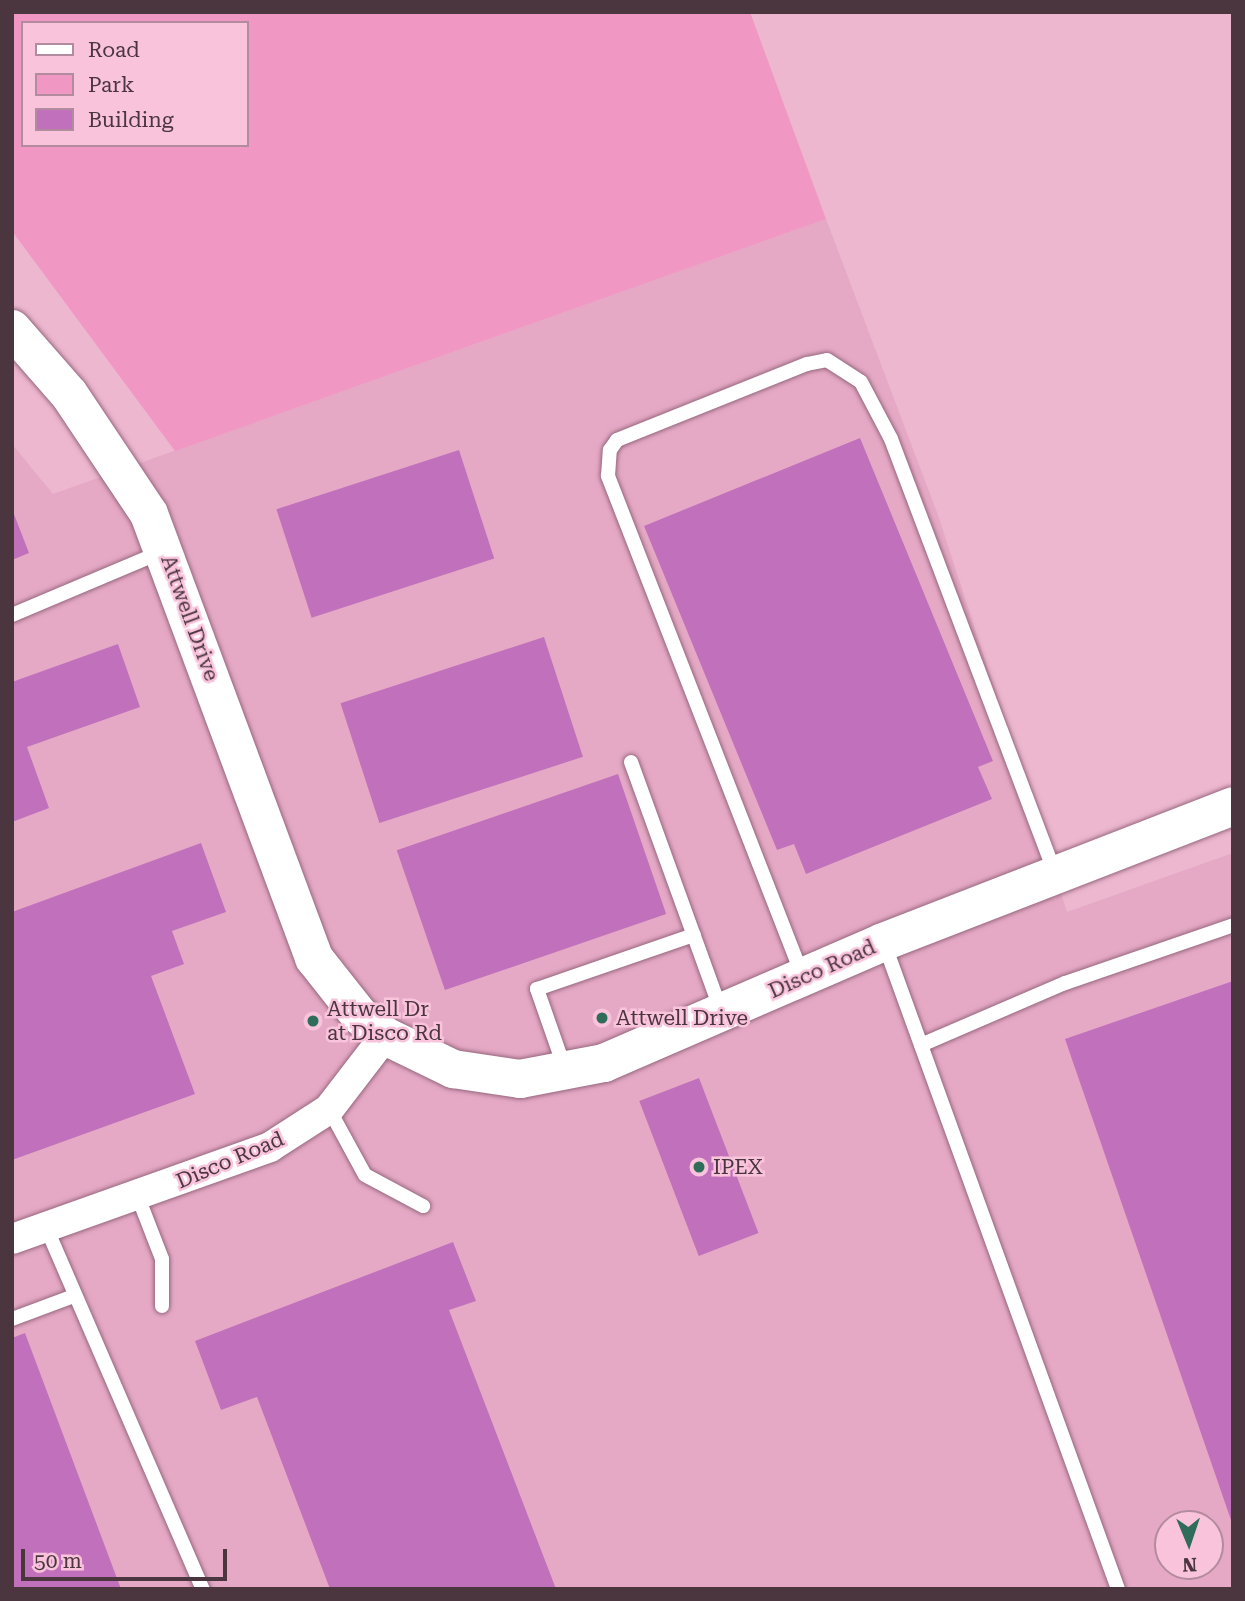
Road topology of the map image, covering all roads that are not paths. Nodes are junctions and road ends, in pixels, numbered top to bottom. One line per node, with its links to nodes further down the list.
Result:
1 (12, 329): 2 (main road, Attwell Drive)
2 (166, 550): 3 (lane); 12 (main road, Attwell Drive)
3 (12, 615)
4 (631, 762): 8 (lane)
5 (1233, 806): 6 (main road, Disco Road)
6 (1055, 872): 9 (main road, Disco Road); 10 (lane)
7 (1233, 925): 13 (lane)
8 (694, 935): 11 (lane); 14 (lane)
9 (883, 942): 10 (main road, Disco Road); 13 (lane)
10 (803, 977): 11 (main road, Disco Road)
11 (722, 1012): 14 (main road, Disco Road)
12 (385, 1036): 14 (main road, Disco Road); 15 (street, Disco Road)
13 (921, 1045): 24 (lane)
14 (567, 1074)
15 (329, 1109): 16 (street, Disco Road); 17 (lane)
16 (138, 1197): 18 (street, Disco Road); 21 (lane)
17 (423, 1206)
18 (46, 1227): 19 (street, Disco Road); 20 (lane)
19 (12, 1238)
20 (74, 1296): 22 (lane); 23 (lane)
21 (162, 1306)
22 (12, 1319)
23 (203, 1589)
24 (1118, 1589)

